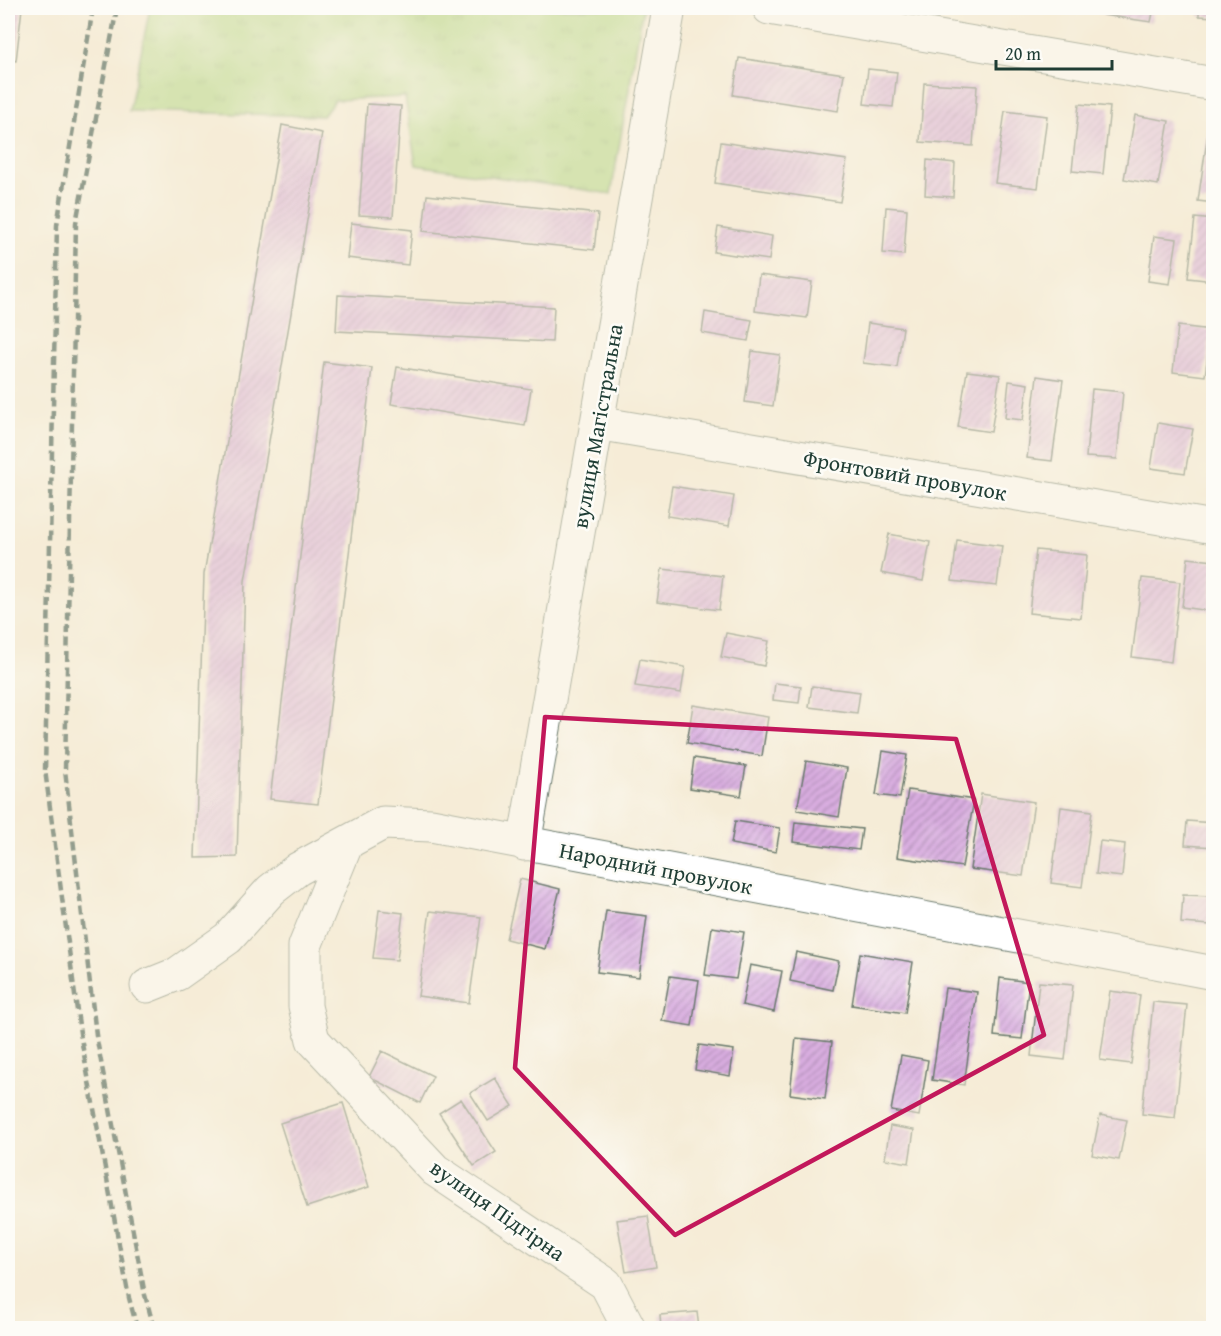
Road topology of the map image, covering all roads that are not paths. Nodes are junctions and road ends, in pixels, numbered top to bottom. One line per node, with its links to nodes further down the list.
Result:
1 (669, 8): 4 (street, вулиця Магістральна)
2 (769, 8): 3 (street)
3 (1214, 84)
4 (597, 423): 5 (street, Фронтовий провулок); 6 (street, вулиця Магістральна)
5 (1214, 527)
6 (524, 844): 7 (street, Народний провулок); 8 (street, Народний провулок)
7 (346, 845): 9 (street, Народний провулок); 10 (street, вулиця Підгірна)
8 (1214, 973)
9 (147, 986)
10 (629, 1329)

